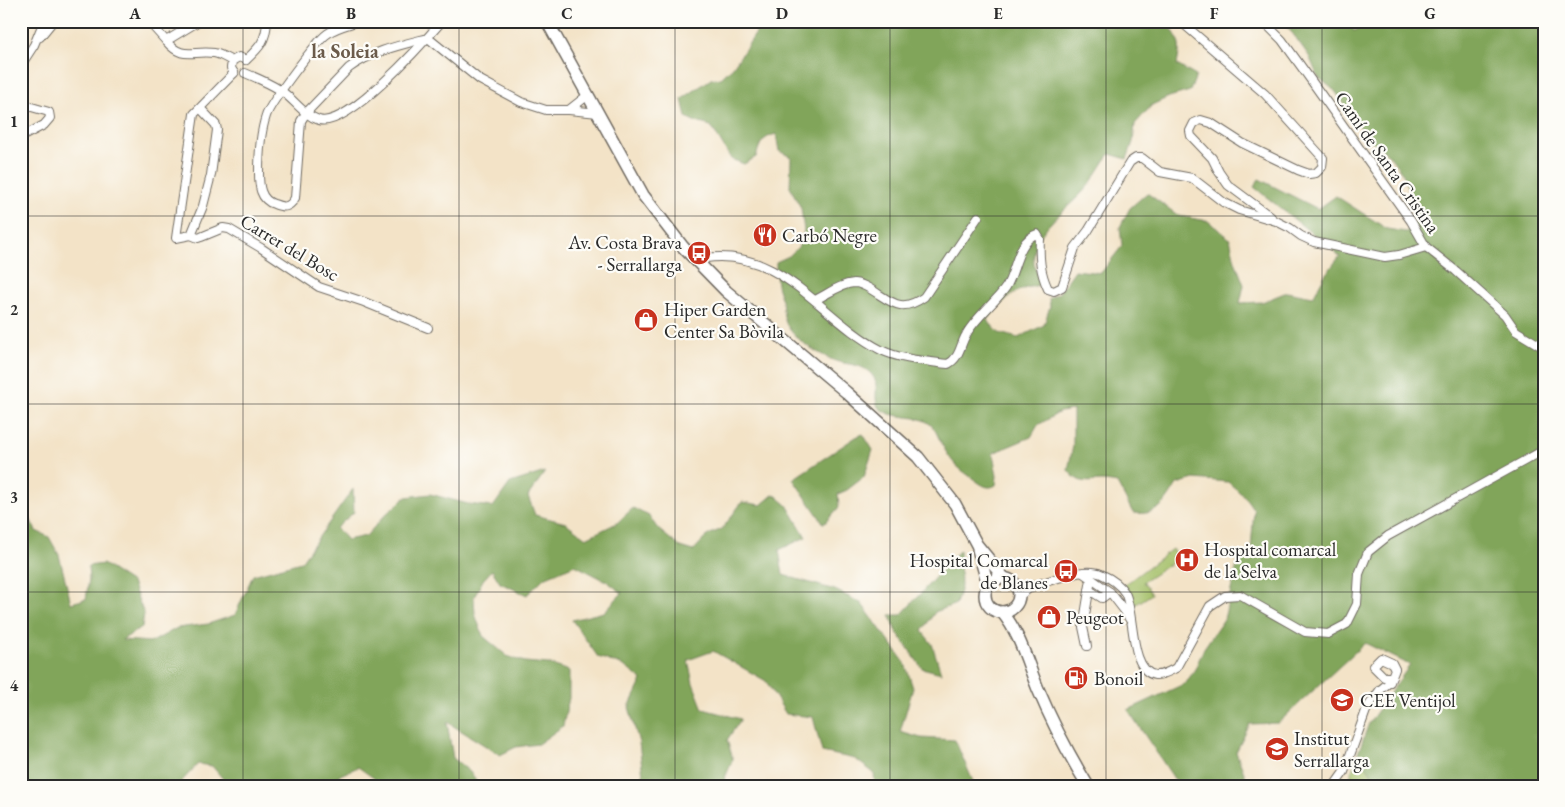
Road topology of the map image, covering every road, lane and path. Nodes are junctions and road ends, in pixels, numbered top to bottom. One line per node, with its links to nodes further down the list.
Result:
1 (44, 21): 13 (street)
2 (53, 21): 13 (street)
3 (148, 21): 12 (street)
4 (199, 21): 12 (street)
5 (267, 21): 14 (street)
6 (359, 21): 19 (street)
7 (442, 21): 11 (street)
8 (547, 21): 20 (main road)
9 (1180, 21): 28 (street)
10 (1263, 21): 30 (street, Camí de Santa Cristina)
11 (428, 38): 23 (street); 25 (street); 25 (street)
12 (166, 41): 15 (street)
13 (34, 45): 16 (street)
14 (246, 60): 15 (street); 18 (street)
15 (232, 61): 17 (street)
16 (21, 65)
17 (234, 73): 18 (street); 22 (street)
18 (246, 73): 19 (street)
19 (281, 91): 25 (street); 25 (street)
20 (588, 95): 23 (street); 24 (main road)
21 (21, 104): 26 (street)
22 (200, 108): 29 (street); 29 (street, Carrer del Bosc)
23 (569, 110): 24 (street)
24 (598, 113): 31 (main road)
25 (306, 114)
26 (21, 137)
27 (978, 217): 32 (street)
28 (1276, 221): 30 (street); 32 (street)
29 (191, 235): 33 (street, Carrer del Bosc)
30 (1426, 247): 34 (street, Camí de Santa Cristina)
31 (700, 266): 32 (street); 36 (main road)
32 (815, 300)
33 (428, 328)
34 (1544, 348)
35 (1544, 450): 46 (street)
36 (977, 545): 39 (main road); 41 (main road)
37 (1083, 572): 38 (street); 40 (street); 44 (street)
38 (1100, 574): 40 (street); 46 (street)
39 (1004, 578): 41 (main road); 44 (main road)
40 (1091, 579): 42 (street); 43 (street)
41 (988, 585): 45 (main road)
42 (1089, 590): 43 (street); 48 (street)
43 (1110, 592): 46 (street)
44 (1016, 596): 45 (main road); 47 (main road)
45 (1002, 612): 47 (main road)
46 (1132, 624)
47 (1017, 634): 50 (main road)
48 (1087, 646)
49 (1392, 677): 51 (street)
50 (1088, 786)
51 (1334, 786)

